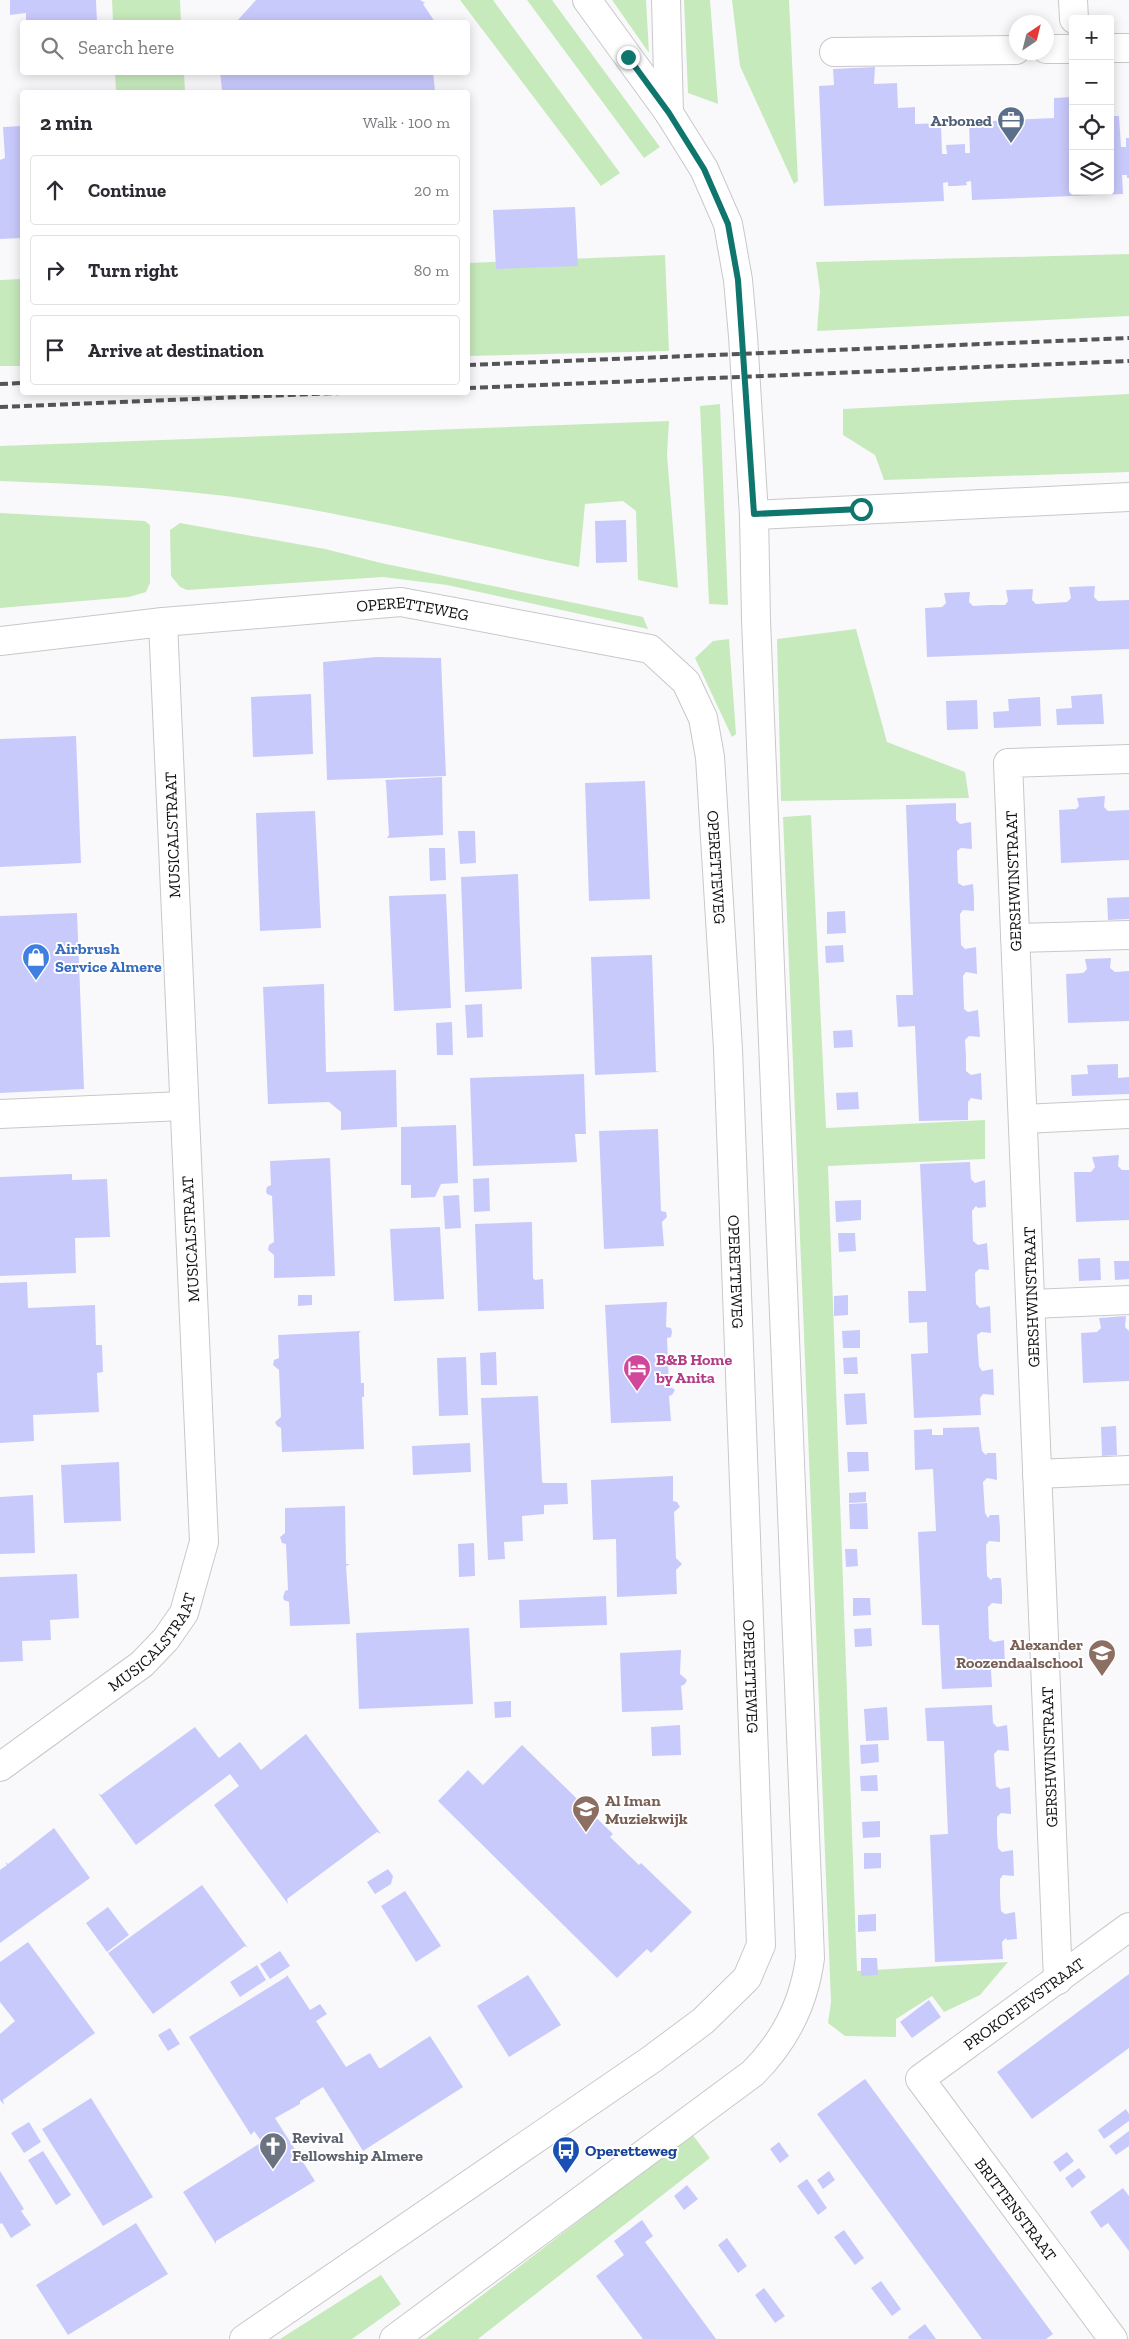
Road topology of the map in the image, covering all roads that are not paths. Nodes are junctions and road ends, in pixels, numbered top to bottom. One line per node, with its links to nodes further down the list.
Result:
1 (587, 0): 11 (street)
2 (666, 0): 11 (street)
3 (1073, 0): 4 (street)
4 (1074, 15)
5 (1114, 48): 6 (street)
6 (1129, 48)
7 (1054, 49): 8 (street)
8 (1069, 49)
9 (1009, 50): 10 (street)
10 (834, 52)
11 (669, 113): 13 (street)
12 (1129, 497): 13 (street)
13 (754, 514): 32 (street)
14 (163, 622): 15 (street, OPERETTEWEG); 19 (street, MUSICALSTRAAT); 31 (street, OPERETTEWEG)
15 (0, 641)
16 (1129, 759): 18 (street, GERSHWINSTRAAT)
17 (1129, 935): 18 (street)
18 (1016, 938): 22 (street, GERSHWINSTRAAT)
19 (184, 1106): 20 (street); 27 (street, MUSICALSTRAAT)
20 (0, 1114)
21 (1129, 1114): 22 (street)
22 (1023, 1119): 24 (street, GERSHWINSTRAAT)
23 (1129, 1300): 24 (street)
24 (1031, 1304): 26 (street, GERSHWINSTRAAT)
25 (1129, 1470): 26 (street)
26 (1037, 1474): 29 (street, GERSHWINSTRAAT)
27 (0, 1766)
28 (1129, 1928): 29 (street, PROKOFJEVSTRAAT)
29 (1058, 1980): 30 (street, PROKOFJEVSTRAAT)
30 (920, 2079): 33 (street, BRITTENSTRAAT)
31 (244, 2339)
32 (394, 2339)
33 (1113, 2339)

